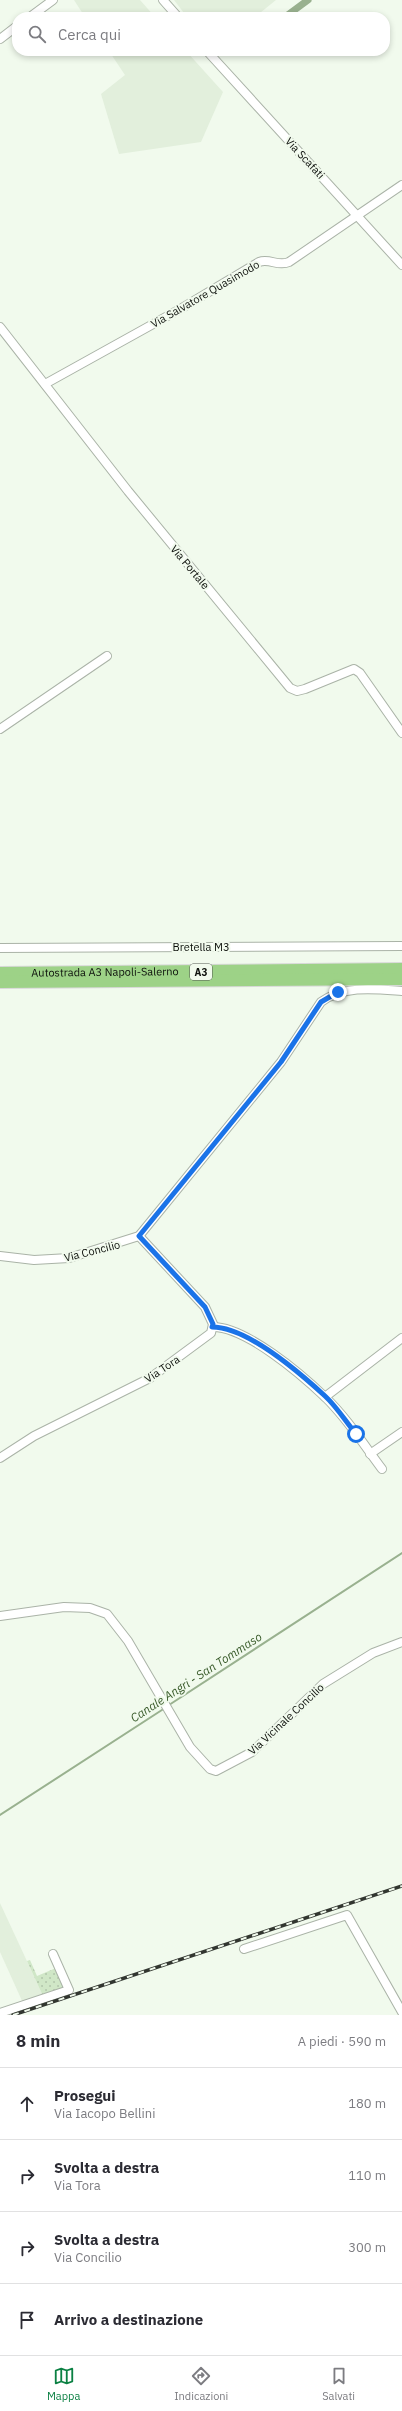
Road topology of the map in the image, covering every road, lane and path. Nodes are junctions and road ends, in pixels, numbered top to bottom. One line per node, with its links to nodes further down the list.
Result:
1 (53, 0): 3 (street)
2 (163, 0): 4 (street)
3 (37, 12)
4 (174, 12)
5 (12, 30): 6 (street)
6 (0, 39)
7 (213, 56): 9 (street, Via Scafati)
8 (402, 185): 9 (street, Via Salvatore Quasimodo)
9 (358, 216): 10 (street, Via Scafati); 12 (street, Via Salvatore Quasimodo)
10 (402, 265)
11 (0, 327): 12 (street, Via Portale)
12 (45, 384): 15 (street, Via Portale)
13 (107, 656): 14 (street)
14 (0, 729)
15 (402, 733)
16 (402, 946): 17 (street, Bretella M3)
17 (0, 948)
18 (402, 970): 19 (highway, Autostrada A3 Napoli-Salerno / A3)
19 (0, 973)
20 (402, 979): 21 (highway, Autostrada A3 Napoli-Salerno / A3)
21 (154, 981): 22 (highway, Autostrada A3 Napoli-Salerno / A3); 24 (highway, A3)
22 (0, 982)
23 (402, 990): 25 (street)
24 (0, 991)
25 (139, 1236): 26 (street, Via Concilio); 27 (street)
26 (0, 1256)
27 (212, 1327): 29 (street); 32 (street, Via Tora)
28 (402, 1338): 29 (street)
29 (326, 1397): 31 (street)
30 (402, 1432): 31 (street)
31 (370, 1454): 33 (street)
32 (0, 1458)
33 (382, 1469)
34 (0, 1616): 35 (street, Via Vicinale Concilio)
35 (402, 1642)
36 (244, 1950): 38 (street)
37 (53, 1954): 39 (street)
38 (402, 2012)
39 (0, 2013)

